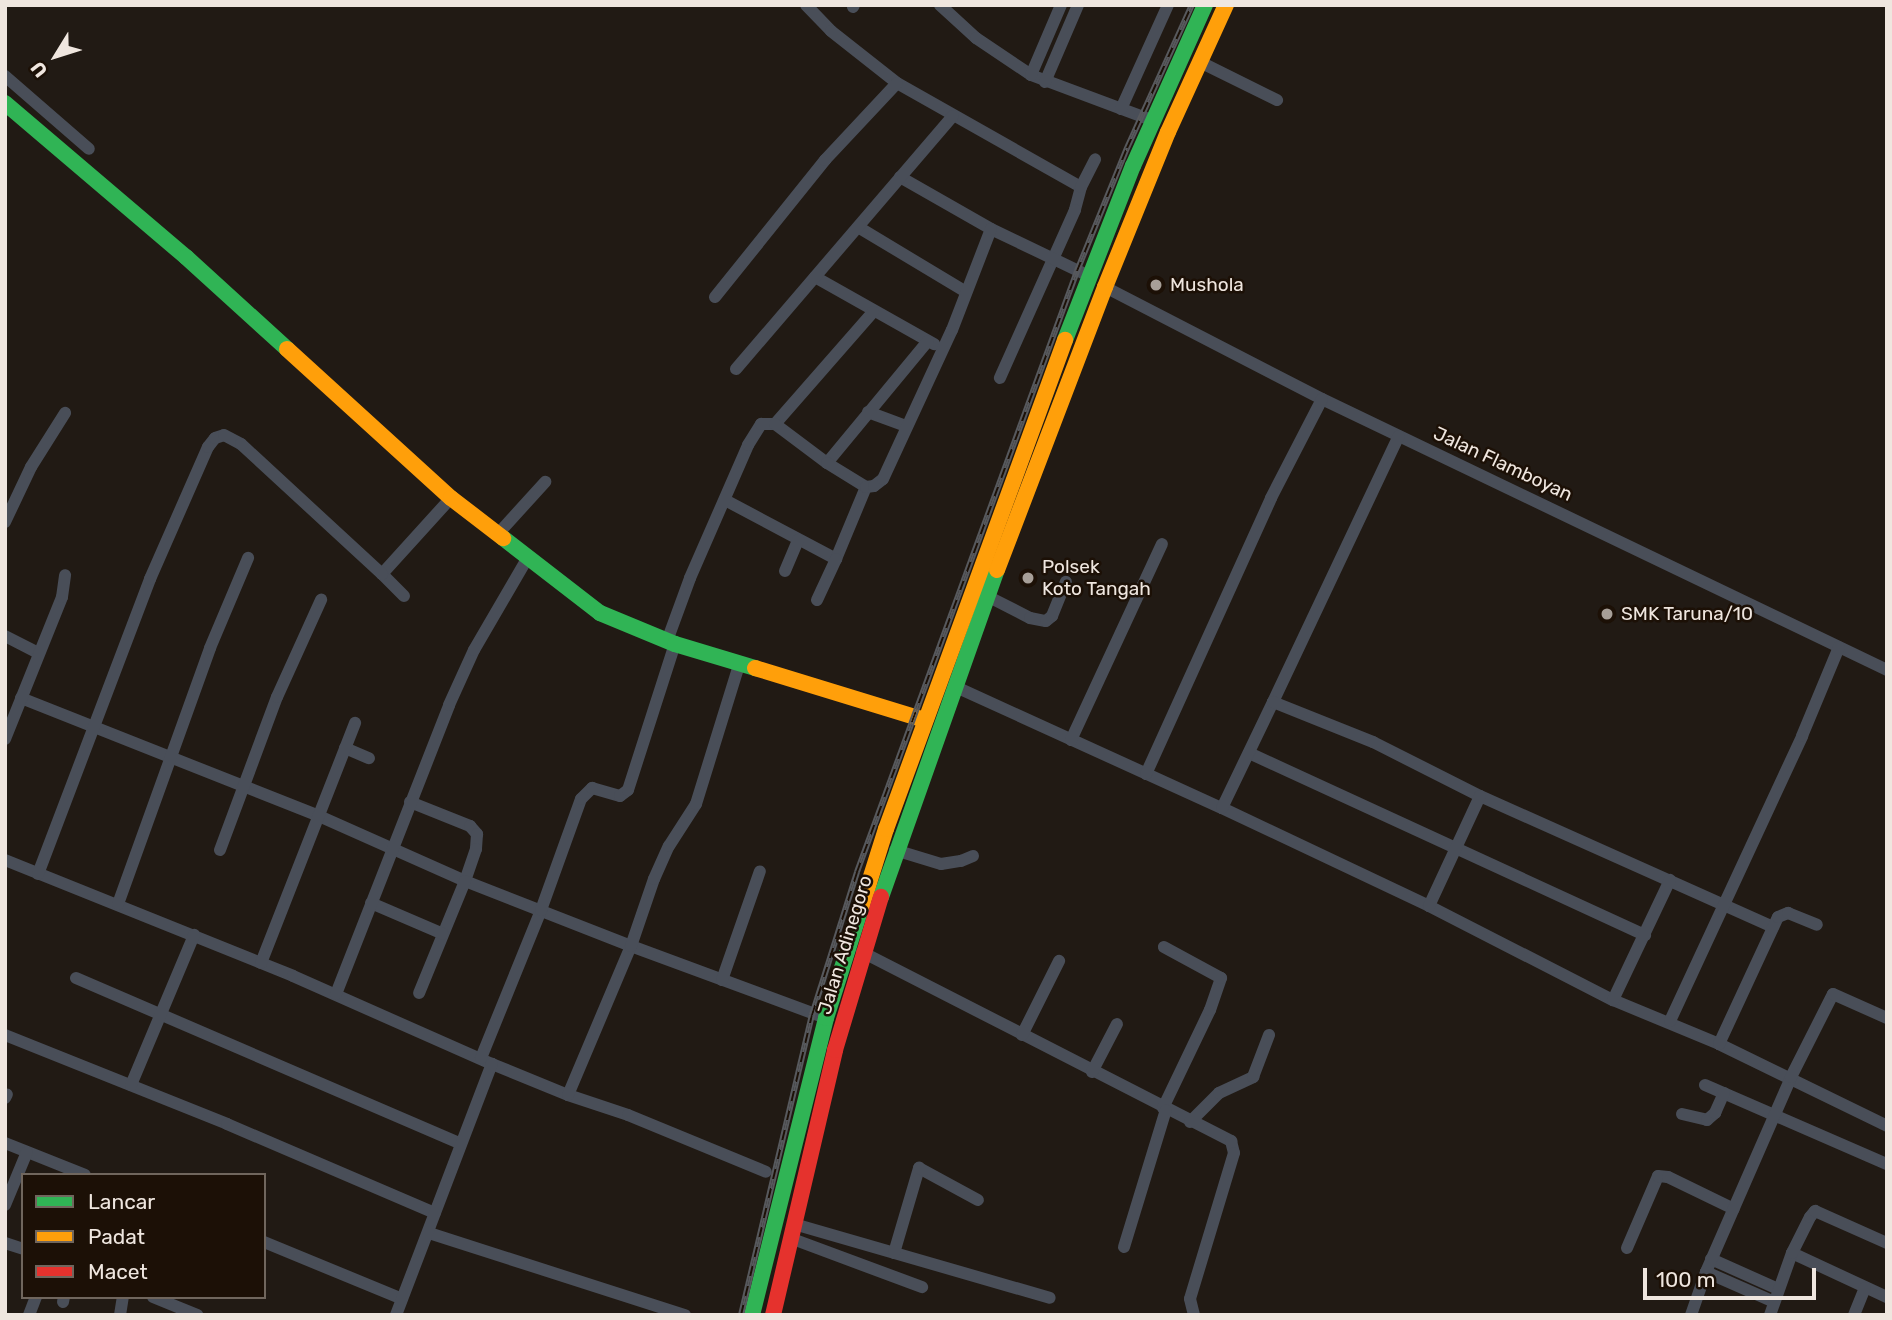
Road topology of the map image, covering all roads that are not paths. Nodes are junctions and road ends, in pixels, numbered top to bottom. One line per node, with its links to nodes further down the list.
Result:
1 (806, 5): 12 (street)
2 (940, 5): 9 (street)
3 (1078, 5): 11 (street)
4 (1168, 5): 15 (street)
5 (1205, 5): 17 (main road)
6 (1226, 5): 8 (main road, Jalan Adinegoro)
7 (1055, 8): 9 (street)
8 (1200, 62): 13 (street); 27 (main road, Jalan Adinegoro)
9 (1031, 75): 11 (street)
10 (5, 76): 18 (street)
11 (1045, 82): 15 (street)
12 (897, 83): 16 (street); 29 (street)
13 (1278, 100)
14 (5, 103): 44 (main road)
15 (1121, 110): 17 (street)
16 (953, 116): 20 (street); 21 (street)
17 (1154, 121): 25 (main road)
18 (89, 149)
19 (1095, 159): 21 (street)
20 (900, 177): 22 (street); 23 (street)
21 (1082, 187): 24 (street)
22 (858, 227): 26 (street); 28 (street)
23 (991, 229): 24 (street); 28 (street)
24 (1052, 261): 25 (street); 34 (street)
25 (1088, 276): 70 (main road)
26 (816, 277): 30 (street); 33 (street)
27 (1105, 287): 35 (street, Jalan Flamboyan); 58 (main road, Jalan Adinegoro)
28 (966, 292): 32 (street)
29 (715, 297)
30 (873, 312): 31 (street); 38 (street)
31 (928, 341): 32 (street); 36 (street)
32 (942, 348): 39 (street)
33 (736, 369)
34 (999, 379)
35 (1322, 400): 40 (street, Jalan Flamboyan); 79 (street)
36 (868, 412): 39 (street); 41 (street)
37 (65, 414): 46 (street)
38 (775, 424): 41 (street); 45 (street)
39 (906, 426): 43 (street)
40 (1399, 436): 63 (street, Jalan Flamboyan); 69 (street)
41 (827, 463): 43 (street)
42 (545, 482): 47 (street)
43 (866, 487): 52 (street)
44 (451, 498): 47 (main road); 54 (street)
45 (725, 500): 48 (street); 62 (street)
46 (5, 522)
47 (497, 534): 51 (main road)
48 (798, 540): 52 (street); 53 (street)
49 (1162, 544): 74 (street)
50 (248, 558): 77 (street)
51 (527, 559): 62 (main road); 82 (street)
52 (836, 559): 60 (street)
53 (785, 571)
54 (382, 574): 57 (street); 72 (street)
55 (65, 576): 64 (street)
56 (1066, 582): 58 (street)
57 (404, 596)
58 (987, 596): 67 (main road, Jalan Adinegoro)
59 (321, 600): 80 (street)
60 (817, 600)
61 (5, 636): 64 (street)
62 (671, 643): 65 (main road); 99 (street)
63 (1839, 647): 66 (street, Jalan Flamboyan); 97 (street)
64 (37, 652): 68 (street)
65 (739, 664): 70 (main road); 105 (street)
66 (1887, 670)
67 (956, 687): 74 (street); 88 (main road, Jalan Adinegoro)
68 (21, 698): 72 (street); 73 (street)
69 (1272, 702): 76 (street); 81 (street)
70 (925, 720): 116 (main road)
71 (355, 723): 75 (street)
72 (96, 727): 77 (street); 92 (street)
73 (5, 739)
74 (1071, 740): 79 (street)
75 (345, 748): 78 (street); 84 (street)
76 (1250, 753): 83 (street); 85 (street)
77 (170, 756): 80 (street); 96 (street)
78 (369, 758)
79 (1146, 774): 83 (street)
80 (246, 787): 84 (street); 87 (street)
81 (1480, 796): 85 (street); 93 (street)
82 (410, 802): 86 (street); 94 (street)
83 (1222, 808): 98 (street)
84 (319, 816): 86 (street); 109 (street)
85 (1456, 848): 98 (street); 104 (street)
86 (391, 849): 94 (street); 95 (street)
87 (220, 850)
88 (895, 850): 89 (street); 107 (main road, Jalan Adinegoro)
89 (973, 856)
90 (5, 860): 92 (street)
91 (760, 871): 111 (street)
92 (38, 874): 96 (street)
93 (1670, 880): 97 (street); 104 (street)
94 (465, 881): 99 (street); 102 (street)
95 (371, 903): 102 (street); 113 (street)
96 (118, 904): 103 (street)
97 (1723, 904): 101 (street); 118 (street)
98 (1429, 906): 114 (street)
99 (541, 910): 105 (street); 124 (street)
100 (1817, 925): 101 (street)
101 (1773, 927): 123 (street)
102 (443, 934): 112 (street)
103 (194, 935): 109 (street); 115 (street)
104 (1645, 935): 114 (street)
105 (631, 946): 111 (street); 130 (street)
106 (1164, 947): 131 (street)
107 (862, 952): 121 (street); 141 (main road, Jalan Adinegoro)
108 (1059, 961): 121 (street)
109 (261, 963): 113 (street)
110 (76, 978): 115 (street)
111 (722, 980): 116 (street)
112 (419, 993)
113 (336, 994): 124 (street)
114 (1613, 1000): 118 (street)
115 (163, 1014): 127 (street); 137 (street)
116 (826, 1018): 139 (main road)
117 (1887, 1018): 126 (street)
118 (1670, 1021): 123 (street)
119 (1117, 1024): 125 (street)
120 (5, 1035): 127 (street)
121 (1021, 1035): 125 (street)
122 (1269, 1035): 134 (street)
123 (1719, 1044): 126 (street)
124 (486, 1061): 130 (street); 137 (street)
125 (1092, 1072): 131 (street)
126 (1791, 1077): 133 (street); 135 (street)
127 (131, 1085): 149 (street)
128 (1705, 1085): 129 (street)
129 (1724, 1093): 132 (street); 133 (street)
130 (568, 1096): 142 (street)
131 (1164, 1109): 134 (street); 154 (street)
132 (1682, 1114)
133 (1773, 1117): 140 (street); 148 (street)
134 (1190, 1122): 171 (street)
135 (1887, 1126)
136 (5, 1143): 138 (street)
137 (461, 1144): 149 (street)
138 (27, 1152): 143 (street); 147 (street)
139 (789, 1161): 141 (main road); 144 (main road)
140 (1887, 1164)
141 (807, 1168): 146 (main road, Jalan Adinegoro)
142 (766, 1172)
143 (80, 1173)
144 (779, 1199): 146 (main road); 169 (main road)
145 (978, 1200): 156 (street)
146 (798, 1201): 150 (main road, Jalan Adinegoro)
147 (5, 1205)
148 (1734, 1209): 155 (street); 158 (street)
149 (435, 1213): 151 (street)
150 (792, 1231): 156 (street); 159 (street); 170 (main road, Jalan Adinegoro)
151 (429, 1233): 164 (street); 168 (street)
152 (266, 1243): 164 (street)
153 (1887, 1243): 157 (street)
154 (1124, 1247)
155 (1627, 1248)
156 (894, 1253): 162 (street)
157 (1792, 1253): 160 (street); 165 (street)
158 (1709, 1266): 165 (street); 172 (street)
159 (922, 1287)
160 (1865, 1288): 161 (street); 173 (street)
161 (1887, 1297)
162 (1050, 1298)
163 (158, 1299): 166 (street)
164 (402, 1299): 167 (street)
165 (1774, 1302)
166 (197, 1315)
167 (396, 1315)
168 (685, 1315)
169 (752, 1315)
170 (774, 1315)
171 (1194, 1315)
172 (1691, 1315)
173 (1854, 1315)

